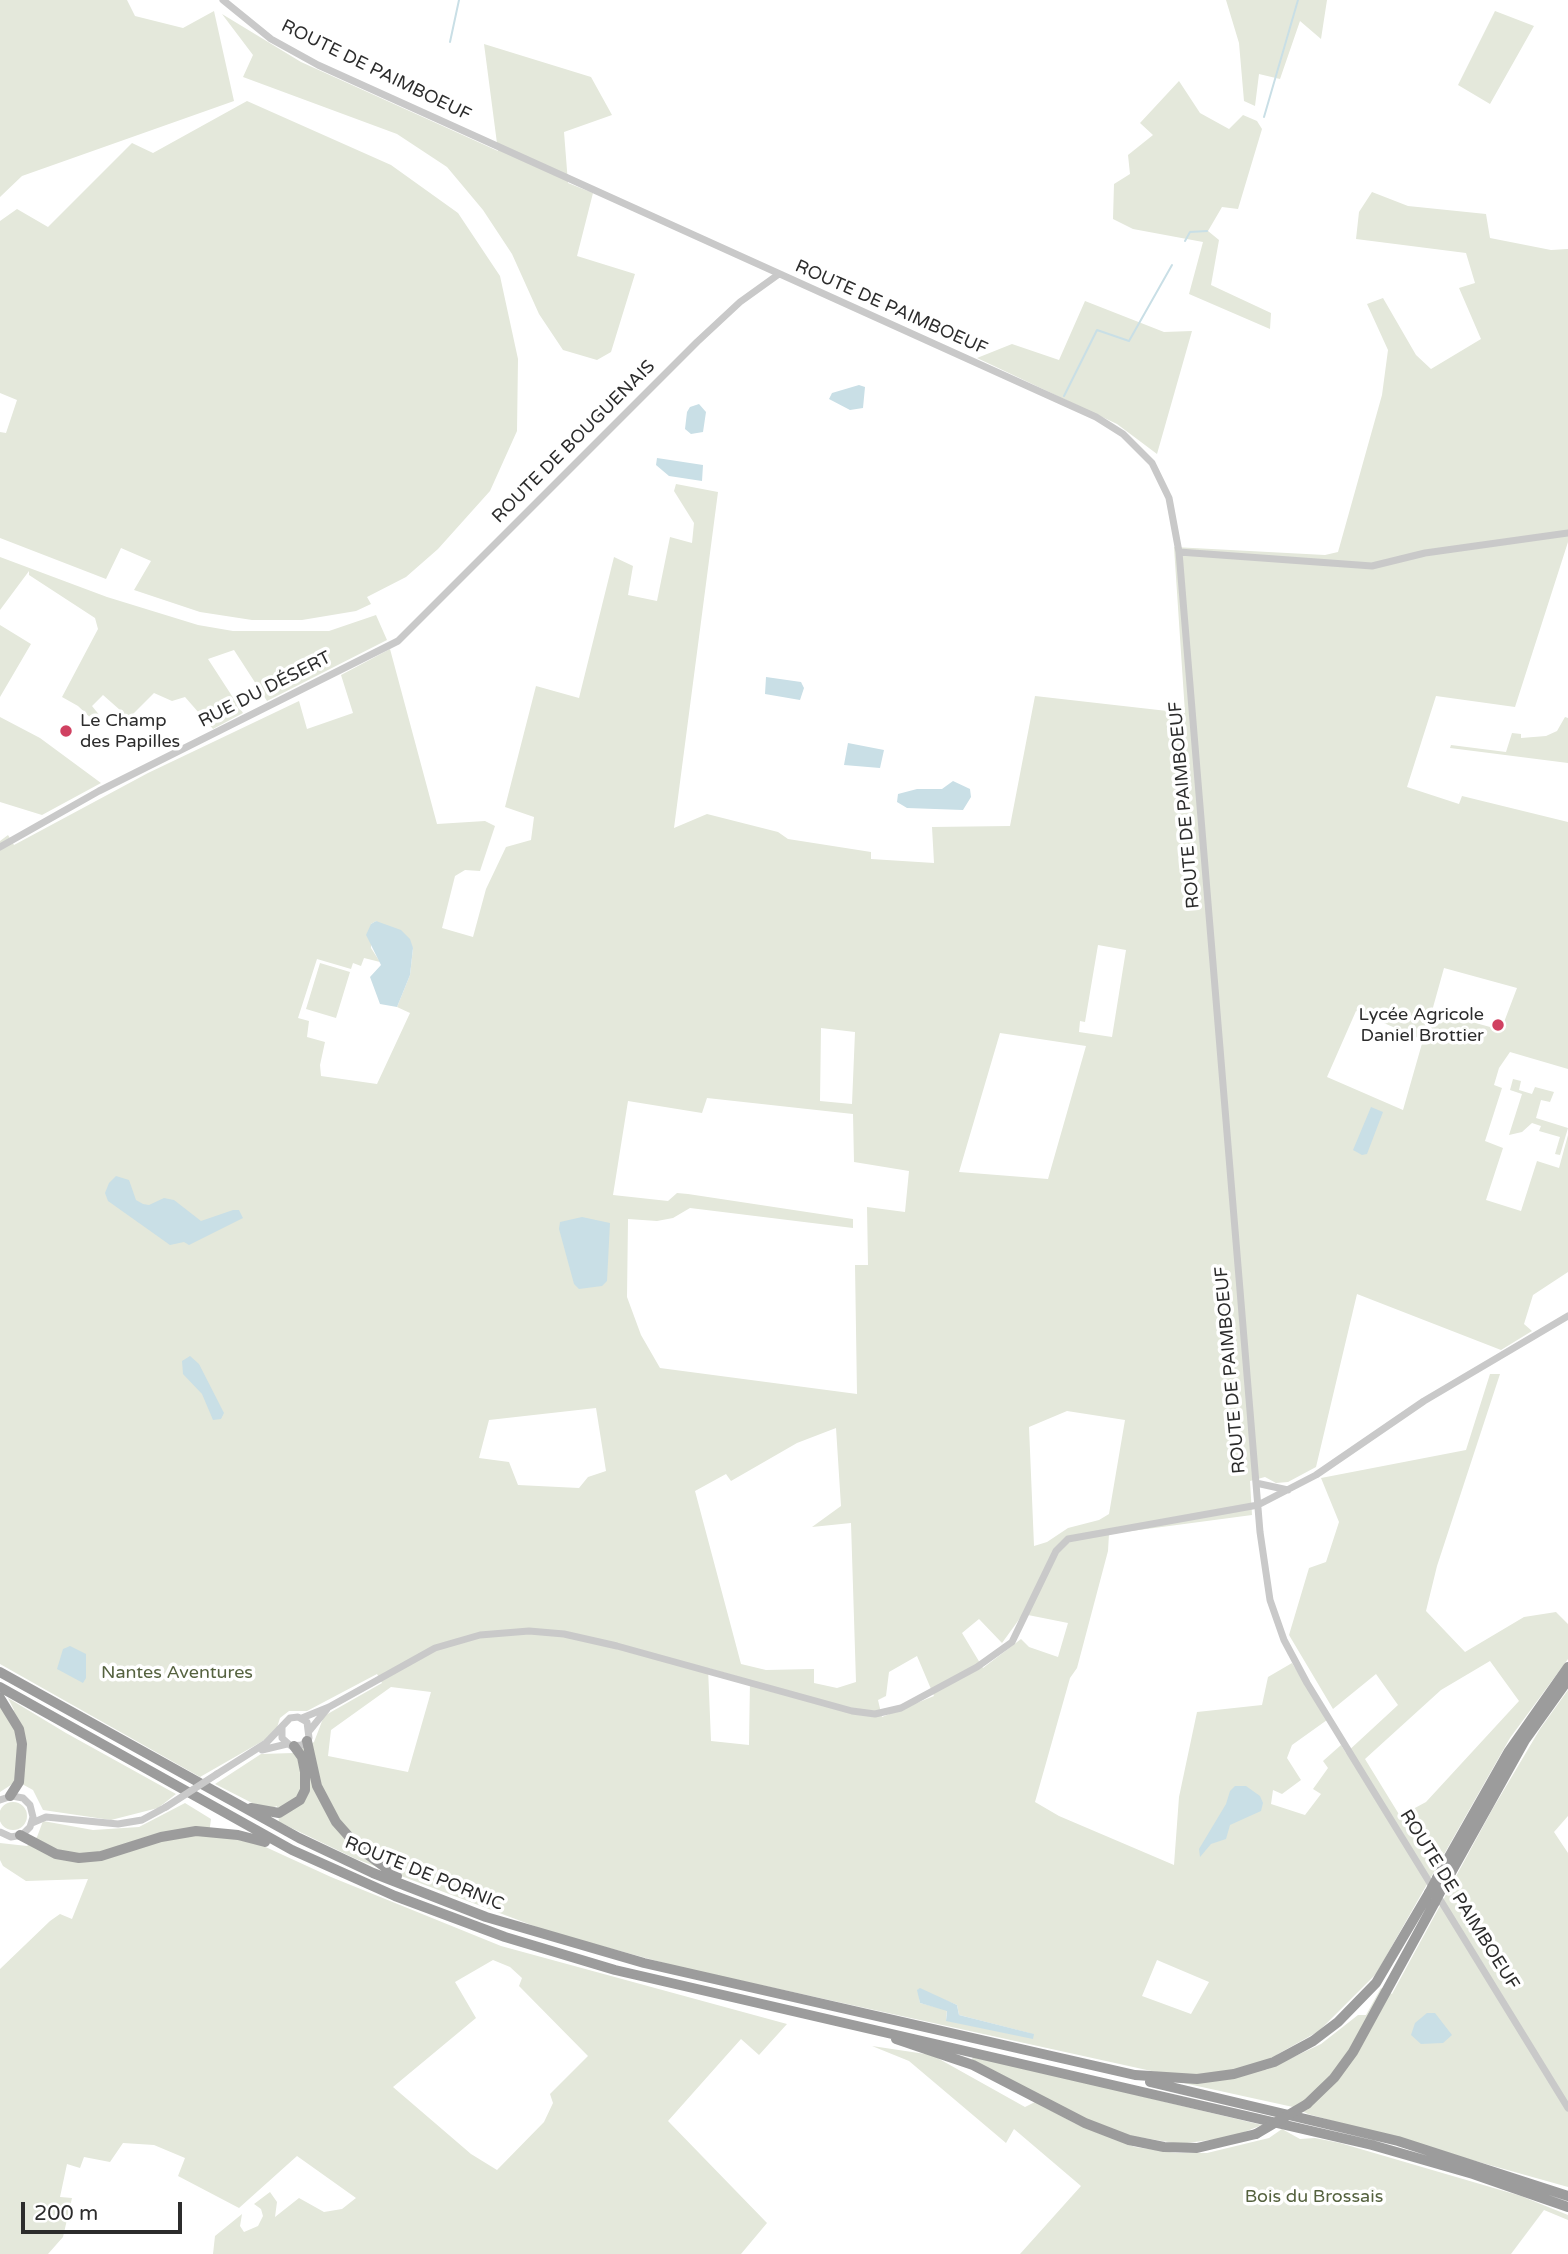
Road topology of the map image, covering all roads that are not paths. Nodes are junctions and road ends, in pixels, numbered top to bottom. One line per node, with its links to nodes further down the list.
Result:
1 (223, 0): 2 (street, ROUTE DE PAIMBOEUF)
2 (779, 274): 4 (street, ROUTE DE PAIMBOEUF); 5 (street, ROUTE DE BOUGUENAIS)
3 (1568, 534): 4 (street)
4 (1179, 552): 8 (street, ROUTE DE PAIMBOEUF)
5 (398, 640): 6 (street, RUE DU DÉSERT)
6 (0, 848)
7 (1568, 1316): 9 (street)
8 (1256, 1483): 9 (street); 10 (street, ROUTE DE PAIMBOEUF)
9 (1289, 1490): 10 (street)
10 (1258, 1505): 16 (street); 36 (street, ROUTE DE PAIMBOEUF)
11 (1568, 1667): 31 (highway)
12 (0, 1671): 23 (highway, ROUTE DE PORNIC)
13 (1568, 1680): 31 (highway)
14 (0, 1687): 30 (highway, ROUTE DE PORNIC)
15 (0, 1698): 24 (highway)
16 (329, 1707): 17 (street); 19 (street)
17 (302, 1718): 18 (street); 19 (street)
18 (282, 1727): 21 (street); 22 (street)
19 (310, 1730): 20 (street)
20 (307, 1741): 21 (street); 32 (highway)
21 (291, 1745): 22 (street); 23 (highway)
22 (254, 1752): 26 (street, bridge)
23 (207, 1789): 32 (highway, ROUTE DE PORNIC)
24 (5, 1798): 25 (street)
25 (31, 1807): 26 (street); 27 (street)
26 (60, 1818): 27 (street)
27 (32, 1823): 29 (street)
28 (0, 1832): 29 (street)
29 (20, 1835): 30 (highway)
30 (292, 1850): 34 (highway, ROUTE DE PORNIC)
31 (1440, 1883): 33 (highway, bridge)
32 (413, 1889): 35 (highway, ROUTE DE PORNIC)
33 (1432, 1898): 34 (highway, bridge); 35 (highway)
34 (865, 2029): 38 (highway)
35 (1071, 2063): 37 (highway)
36 (1568, 2108)
37 (1568, 2196)
38 (1568, 2207)

